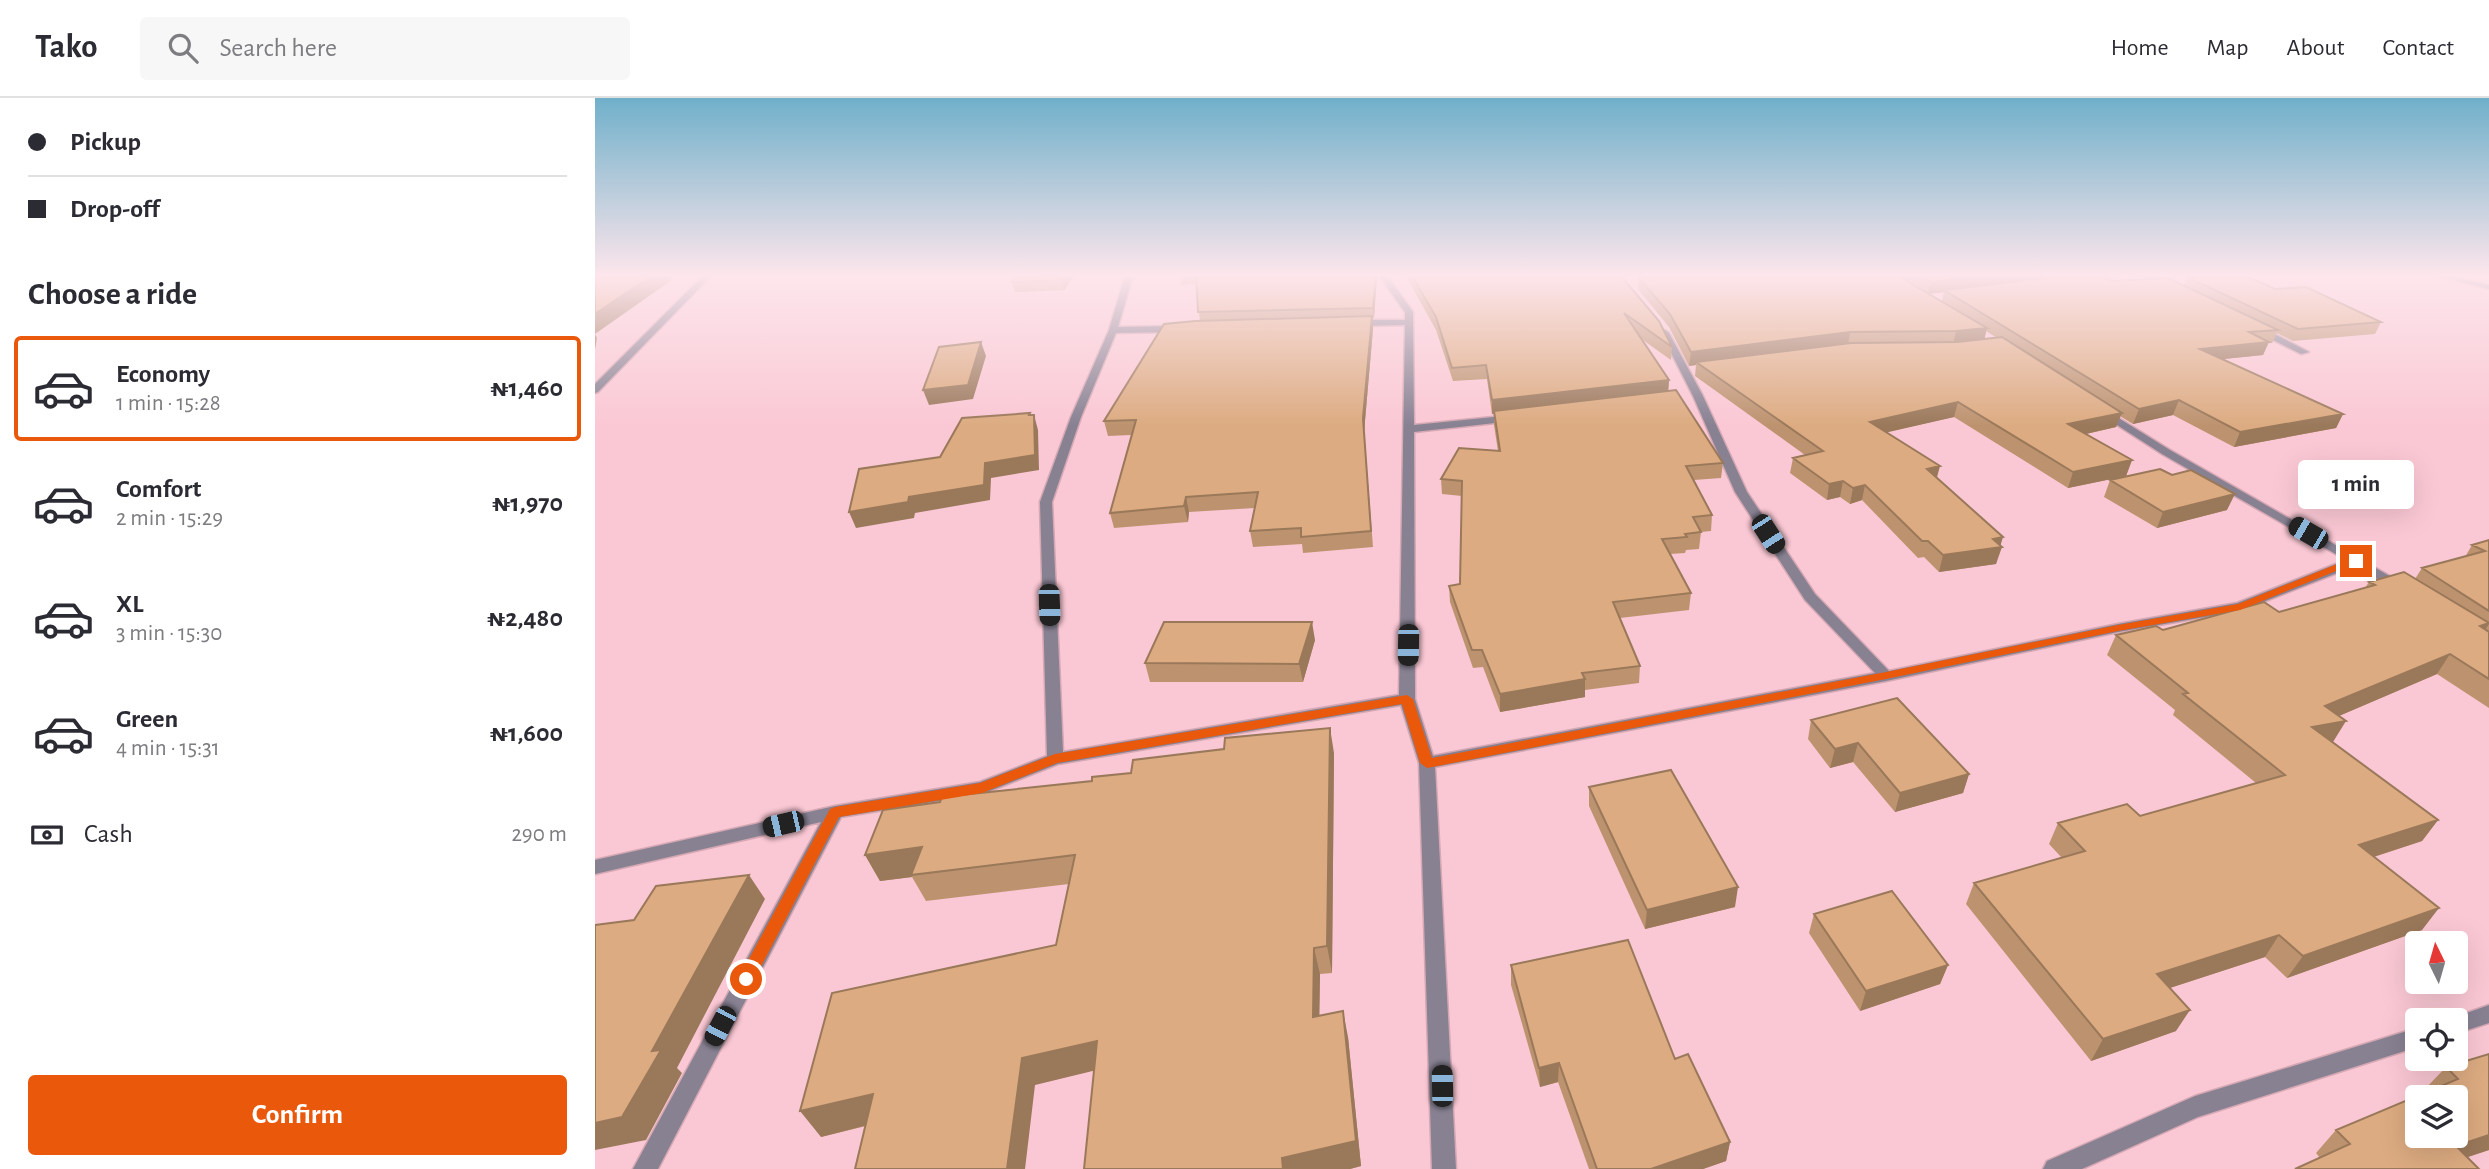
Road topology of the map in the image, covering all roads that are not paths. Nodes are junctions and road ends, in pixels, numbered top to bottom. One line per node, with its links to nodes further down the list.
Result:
1 (658, 326): 11 (street)
2 (1114, 326): 7 (street)
3 (1409, 326): 16 (street)
4 (1658, 326): 10 (street)
5 (2254, 327): 8 (street)
6 (1194, 328): 7 (street)
7 (1113, 330): 21 (street)
8 (2304, 352)
9 (1699, 370): 10 (street)
10 (1685, 372): 12 (street)
11 (595, 390)
12 (1698, 396): 13 (street); 19 (street)
13 (1684, 397)
14 (2089, 402): 17 (street)
15 (1525, 417): 16 (street)
16 (1409, 429): 20 (street)
17 (2356, 561): 18 (street); 19 (street)
18 (2410, 592)
19 (1886, 676): 22 (street)
20 (1407, 699): 21 (street); 22 (street)
21 (1055, 759): 23 (street)
22 (1427, 763): 29 (street)
23 (835, 812): 24 (street); 28 (street)
24 (595, 867)
25 (2489, 1014): 26 (street)
26 (2468, 1021)
27 (2405, 1041): 30 (street)
28 (645, 1169)
29 (1444, 1169)
30 (2055, 1169)

